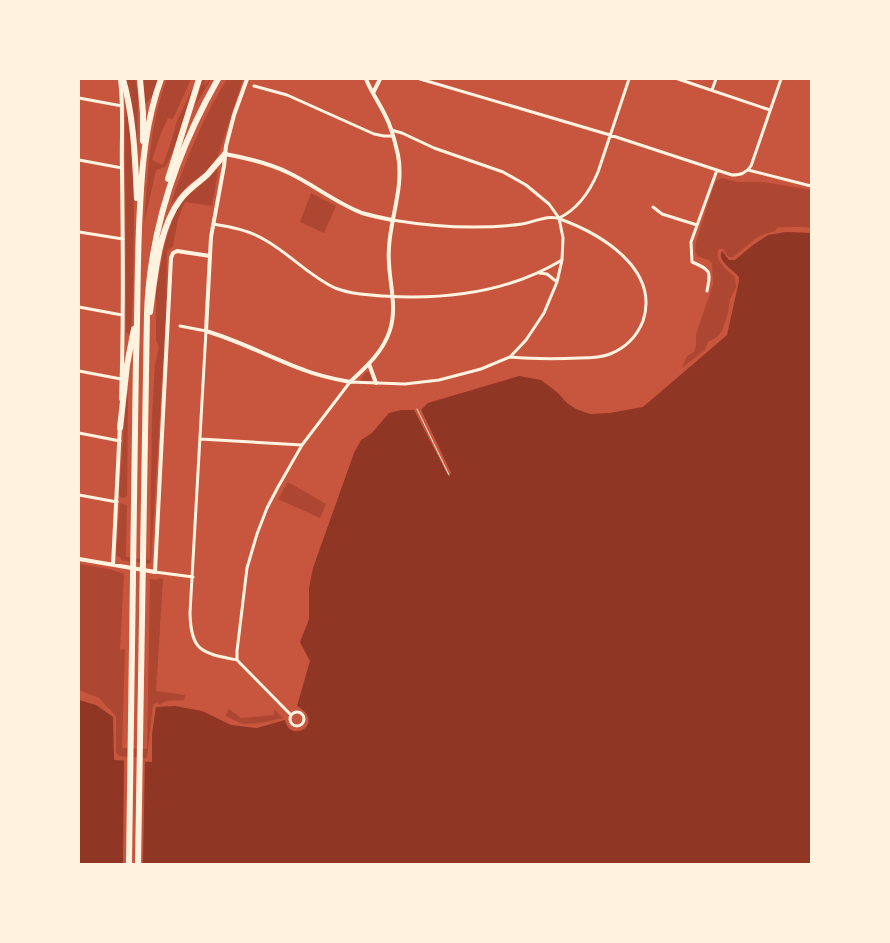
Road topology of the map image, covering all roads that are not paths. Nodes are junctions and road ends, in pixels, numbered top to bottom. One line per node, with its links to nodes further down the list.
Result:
1 (120, 79): 20 (street)
2 (123, 79): 38 (highway)
3 (140, 79): 30 (highway)
4 (161, 79): 30 (highway)
5 (198, 79): 37 (highway)
6 (218, 79): 37 (highway)
7 (247, 79): 25 (street)
8 (366, 79): 18 (street)
9 (380, 79): 18 (street)
10 (420, 79): 15 (street)
11 (629, 79): 23 (street)
12 (678, 79): 17 (street)
13 (716, 79): 17 (street)
14 (781, 79): 21 (street)
15 (427, 80): 23 (street)
16 (254, 86): 24 (street)
17 (712, 90): 21 (street)
18 (373, 93): 22 (street)
19 (79, 98): 20 (street)
20 (122, 106): 27 (street)
21 (770, 110): 29 (street)
22 (391, 130): 24 (street); 33 (street)
23 (610, 135): 28 (street); 33 (street)
24 (393, 136): 34 (street)
25 (225, 154): 34 (street); 35 (street); 52 (highway)
26 (79, 160): 27 (street)
27 (122, 168): 40 (street)
28 (717, 170): 29 (street); 36 (street)
29 (748, 170): 31 (street)
30 (142, 172): 38 (highway)
31 (811, 186)
32 (653, 207): 36 (street)
33 (559, 218): 34 (street); 42 (street); 53 (street)
34 (392, 220): 46 (street)
35 (213, 224): 41 (street); 46 (street)
36 (698, 225): 45 (street)
37 (158, 226): 52 (highway)
38 (139, 228): 48 (highway)
39 (79, 232): 40 (street)
40 (124, 239): 49 (street)
41 (210, 256): 51 (street); 68 (street)
42 (562, 260): 43 (street); 44 (street)
43 (539, 273): 44 (street); 46 (street)
44 (557, 282): 53 (street)
45 (707, 291)
46 (393, 297): 54 (street)
47 (79, 307): 49 (street)
48 (137, 311): 59 (highway); 72 (highway)
49 (122, 315): 56 (street)
50 (180, 326): 51 (street)
51 (206, 331): 57 (street); 61 (street)
52 (146, 341): 73 (highway)
53 (510, 357): 58 (street)
54 (369, 364): 57 (street); 58 (street)
55 (79, 371): 56 (street)
56 (121, 379): 59 (street)
57 (350, 382): 58 (street); 63 (street)
58 (376, 383)
59 (120, 428): 62 (street)
60 (79, 433): 62 (street)
61 (200, 439): 63 (street); 69 (street)
62 (120, 441): 65 (street)
63 (302, 445): 70 (street)
64 (79, 495): 65 (street)
65 (117, 502): 67 (street)
66 (79, 559): 67 (street)
67 (113, 565): 68 (street)
68 (155, 572): 69 (street)
69 (193, 577): 70 (street)
70 (236, 660): 71 (street)
71 (292, 715): 71 (street)
72 (129, 864)
73 (138, 864)

